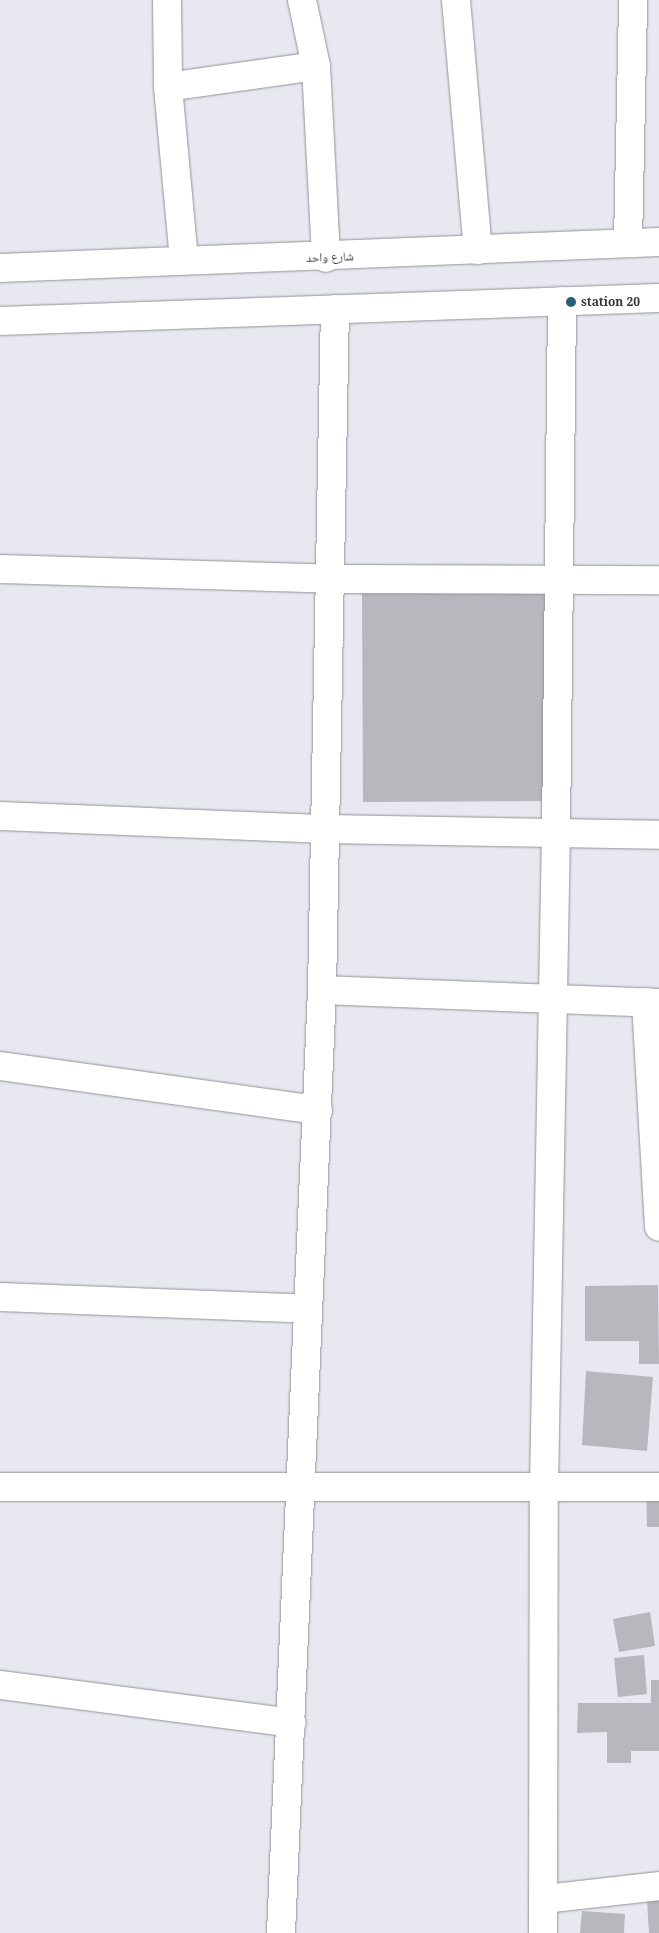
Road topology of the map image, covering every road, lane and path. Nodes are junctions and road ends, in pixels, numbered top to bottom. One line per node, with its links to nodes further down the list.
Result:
1 (167, 0): 6 (street)
2 (302, 0): 5 (street)
3 (456, 0): 9 (street)
4 (633, 0): 8 (street)
5 (316, 66): 6 (street); 10 (street)
6 (168, 86): 11 (street)
7 (659, 242): 8 (street, شارع واحد)
8 (628, 243): 9 (street, شارع واحد)
9 (478, 250): 10 (street, شارع واحد)
10 (326, 258): 11 (street, شارع واحد)
11 (184, 260): 12 (street, شارع واحد)
12 (0, 268)
13 (659, 298): 14 (street)
14 (562, 301): 15 (street); 18 (street)
15 (335, 309): 16 (street); 19 (street)
16 (0, 321)
17 (0, 569): 19 (street)
18 (559, 578): 19 (street); 20 (street); 23 (street)
19 (332, 579): 22 (street)
20 (659, 580)
21 (0, 816): 22 (street)
22 (328, 828): 23 (street); 25 (street)
23 (556, 833): 24 (street); 26 (street)
24 (659, 834)
25 (322, 990): 26 (street); 29 (street)
26 (553, 1000): 27 (street); 33 (street)
27 (652, 1002): 30 (street)
28 (0, 1066): 29 (street)
29 (318, 1110): 32 (street)
30 (659, 1227)
31 (0, 1297): 32 (street)
32 (308, 1309): 36 (street)
33 (544, 1486): 35 (street); 36 (street); 40 (street)
34 (0, 1487): 36 (street)
35 (659, 1487)
36 (302, 1489): 38 (street)
37 (0, 1685): 38 (street)
38 (292, 1722): 41 (street)
39 (659, 1886): 40 (street)
40 (544, 1899): 42 (street)
41 (281, 1933)
42 (543, 1933)

